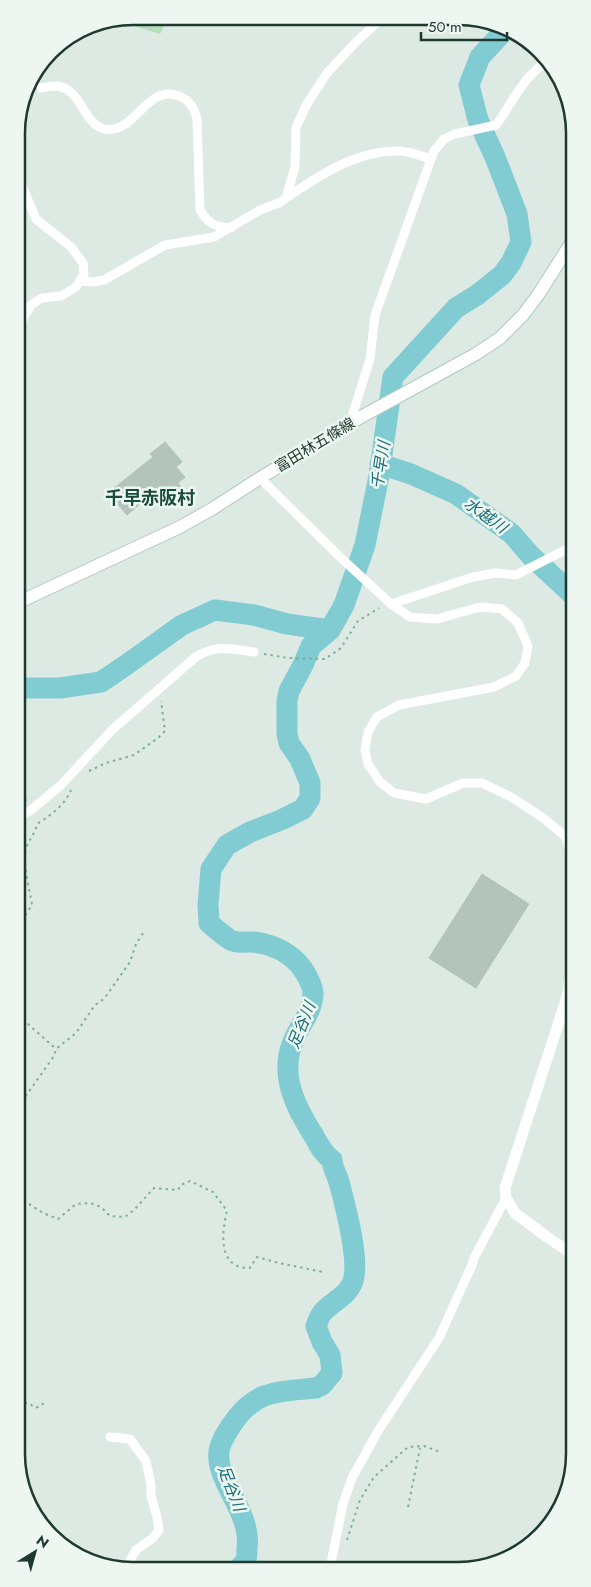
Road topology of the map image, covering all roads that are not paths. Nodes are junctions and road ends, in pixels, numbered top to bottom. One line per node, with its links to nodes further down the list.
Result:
1 (374, 25): 6 (street)
2 (542, 65): 4 (street)
3 (41, 88): 7 (street)
4 (431, 158): 6 (street); 11 (street)
5 (25, 193): 9 (street)
6 (286, 198): 7 (street)
7 (232, 228): 9 (street)
8 (566, 251): 11 (main road, 富田林五條線)
9 (80, 280): 10 (street)
10 (25, 314)
11 (350, 423): 12 (main road, 富田林五條線)
12 (260, 478): 14 (main road, 富田林五條線); 15 (street)
13 (566, 550): 15 (street)
14 (25, 599)
15 (391, 604): 18 (street)
16 (254, 652): 17 (street)
17 (25, 813)
18 (566, 837)
19 (566, 1000): 20 (street)
20 (506, 1198): 21 (street); 24 (street)
21 (566, 1250)
22 (110, 1437): 23 (street)
23 (129, 1562)
24 (331, 1562)

